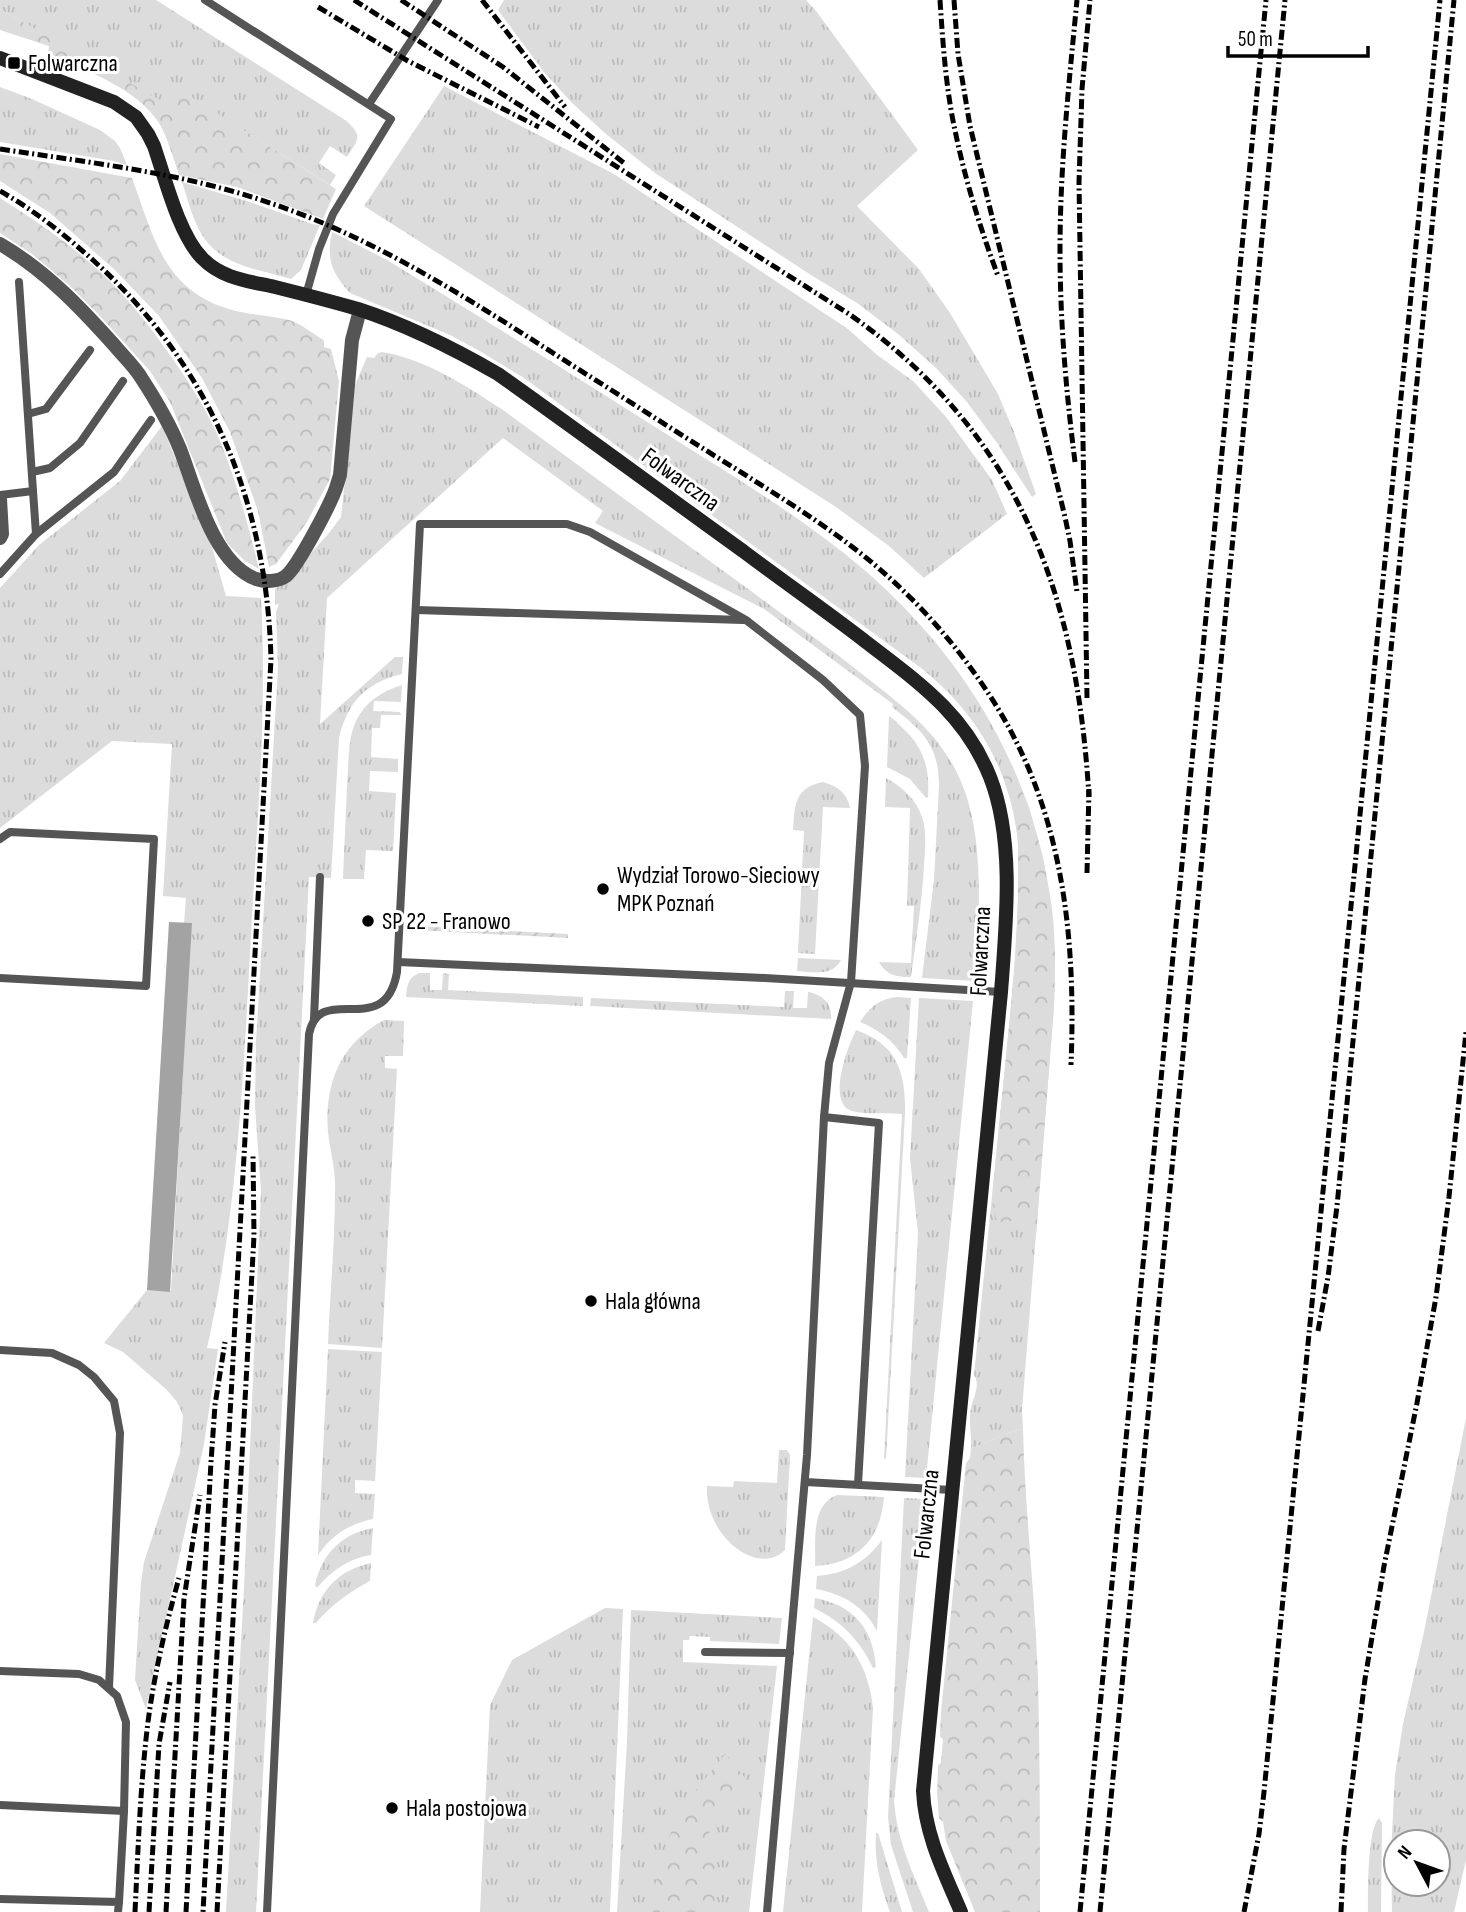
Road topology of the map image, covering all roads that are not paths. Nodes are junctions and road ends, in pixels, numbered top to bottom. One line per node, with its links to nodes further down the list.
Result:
1 (205, 0): 4 (lane)
2 (438, 0): 4 (lane)
3 (0, 58): 7 (street, Folwarczna)
4 (369, 104): 7 (lane)
5 (0, 244): 8 (street)
6 (19, 282): 11 (lane)
7 (306, 295): 8 (street, Folwarczna)
8 (360, 310): 26 (street, Folwarczna)
9 (90, 350): 11 (lane)
10 (123, 381): 13 (lane)
11 (28, 414): 13 (lane)
12 (151, 420): 16 (lane)
13 (32, 472): 14 (lane)
14 (33, 491): 15 (lane); 16 (lane)
15 (0, 497): 17 (street)
16 (36, 534): 18 (lane)
17 (0, 538)
18 (0, 575)
19 (416, 610): 20 (lane); 20 (lane); 23 (lane)
20 (746, 620): 25 (lane)
21 (0, 839): 24 (lane)
22 (320, 877): 27 (lane)
23 (398, 961): 25 (lane); 27 (lane)
24 (0, 978)
25 (851, 982): 26 (lane); 28 (lane)
26 (1001, 992): 32 (street, Folwarczna)
27 (314, 1019): 41 (lane)
28 (824, 1117): 30 (lane); 31 (lane)
29 (0, 1350): 36 (lane)
30 (805, 1482): 31 (lane); 34 (lane)
31 (858, 1484): 32 (lane)
32 (952, 1490): 43 (street, Folwarczna)
33 (705, 1652): 34 (lane)
34 (790, 1653): 42 (lane)
35 (0, 1671): 36 (lane)
36 (109, 1688): 38 (lane)
37 (0, 1805): 38 (lane)
38 (124, 1811): 40 (lane)
39 (0, 1899): 40 (lane)
40 (118, 1907)
41 (267, 1912)
42 (767, 1912)
43 (961, 1912)

